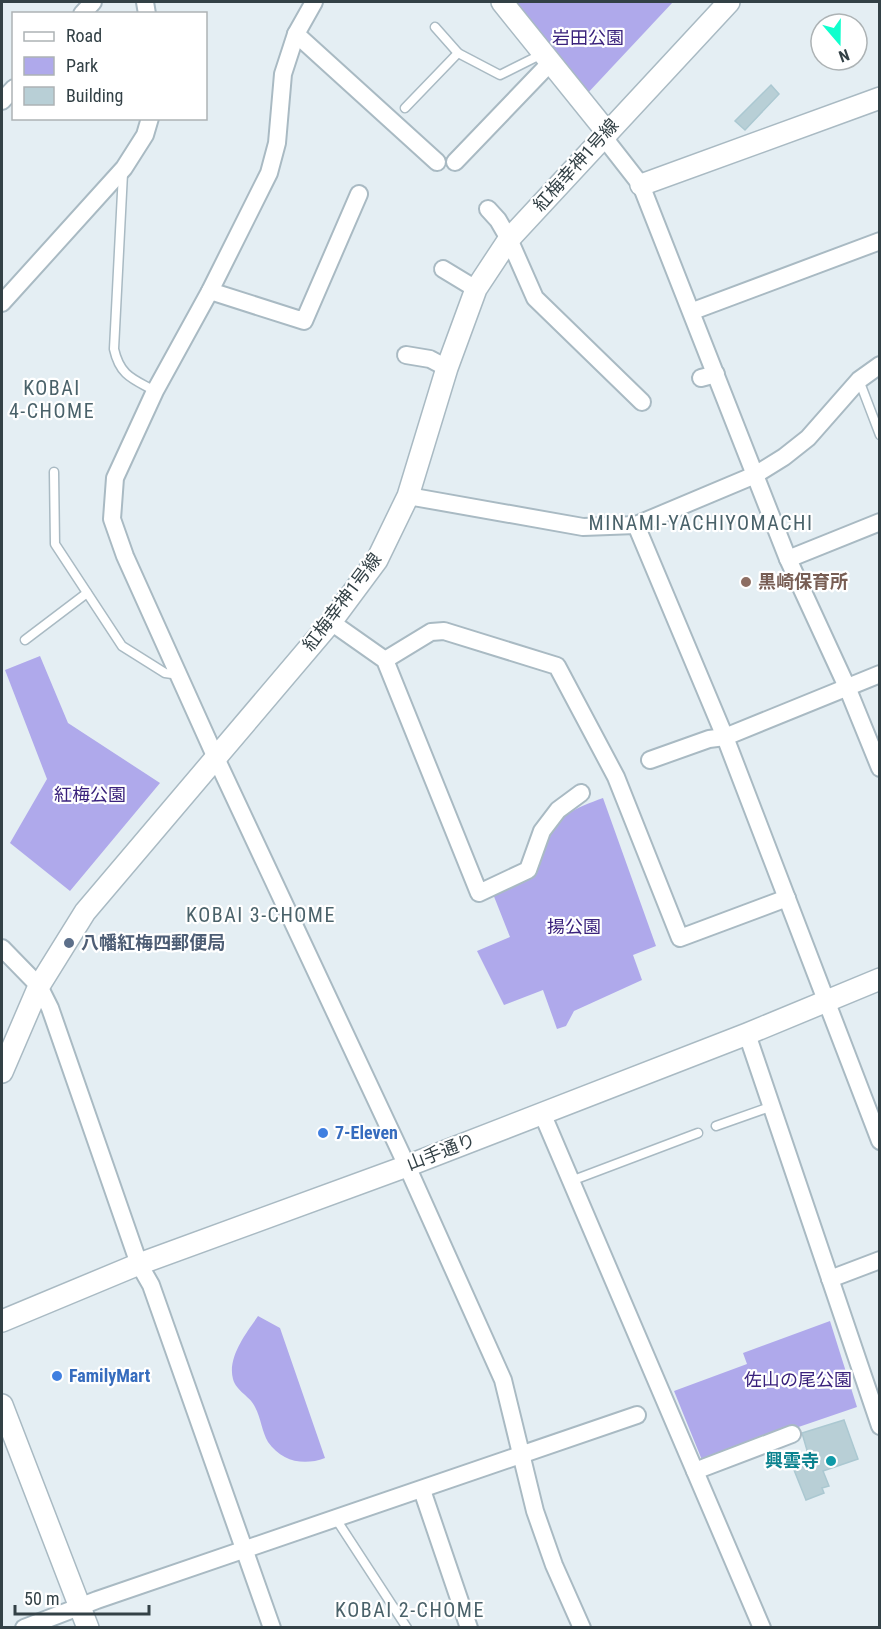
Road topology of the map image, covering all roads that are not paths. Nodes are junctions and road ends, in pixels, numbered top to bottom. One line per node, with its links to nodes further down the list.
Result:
1 (314, 2): 5 (street)
2 (502, 2): 7 (street)
3 (729, 2): 11 (street, 紅梅幸神1号線)
4 (435, 27): 6 (lane)
5 (296, 34): 12 (street); 22 (street)
6 (458, 53): 7 (lane); 9 (lane)
7 (546, 59): 11 (street); 13 (street)
8 (879, 98): 15 (street)
9 (405, 108)
10 (149, 120): 14 (street)
11 (606, 131): 15 (street); 18 (street, 紅梅幸神1号線)
12 (437, 162)
13 (455, 162)
14 (124, 168): 23 (street); 29 (lane)
15 (641, 185): 24 (street)
16 (359, 194): 22 (street)
17 (488, 209): 18 (street)
18 (509, 239): 21 (street, 紅梅幸神1号線); 30 (street)
19 (879, 241): 24 (street)
20 (443, 269): 21 (street)
21 (476, 289): 27 (street, 紅梅幸神1号線)
22 (210, 291): 29 (street)
23 (2, 303)
24 (693, 311): 33 (street)
25 (406, 355): 27 (street)
26 (879, 365): 28 (street)
27 (447, 368): 34 (street, 紅梅幸神1号線)
28 (859, 380): 31 (lane); 33 (street)
29 (155, 391): 43 (street)
30 (642, 402)
31 (879, 435)
32 (54, 472): 38 (lane)
33 (755, 475): 36 (street); 37 (street)
34 (408, 496): 36 (street); 39 (street, 紅梅幸神1号線)
35 (879, 522): 37 (street)
36 (636, 525): 45 (street)
37 (788, 558): 44 (street)
38 (87, 593): 40 (lane); 43 (lane)
39 (331, 622): 41 (street); 46 (street, 紅梅幸神1号線)
40 (25, 640)
41 (385, 660): 49 (street); 50 (street)
42 (879, 674): 44 (street)
43 (179, 675): 46 (street)
44 (847, 687): 45 (street); 48 (street)
45 (725, 737): 47 (street); 50 (street)
46 (215, 756): 53 (street, 紅梅幸神1号線); 62 (street)
47 (650, 760)
48 (879, 768)
49 (581, 793)
50 (787, 898): 54 (street)
51 (2, 948): 53 (street)
52 (879, 979): 54 (street, 山手通り)
53 (39, 986): 56 (street, 紅梅幸神1号線); 65 (street)
54 (824, 1001): 55 (street, 山手通り); 61 (street)
55 (747, 1034): 57 (street); 58 (street, 山手通り)
56 (2, 1072)
57 (770, 1107): 59 (lane); 66 (street)
58 (542, 1113): 62 (street, 山手通り); 63 (street)
59 (716, 1126)
60 (698, 1133): 63 (lane)
61 (879, 1142)
62 (407, 1166): 65 (street, 山手通り); 72 (street)
63 (571, 1181): 73 (street)
64 (879, 1260): 66 (street)
65 (139, 1264): 67 (street, 山手通り); 76 (street)
66 (830, 1280): 70 (street)
67 (2, 1321)
68 (2, 1405): 77 (street)
69 (637, 1415): 72 (street)
70 (879, 1426)
71 (792, 1434): 73 (street)
72 (520, 1455): 74 (street); 83 (street)
73 (695, 1471): 84 (street)
74 (422, 1490): 75 (street); 82 (street)
75 (336, 1519): 76 (street); 81 (lane)
76 (244, 1550): 77 (street); 80 (street)
77 (80, 1606): 78 (street); 79 (street)
78 (24, 1628)
79 (88, 1628)
80 (272, 1628)
81 (407, 1628)
82 (469, 1628)
83 (582, 1628)
84 (762, 1628)

